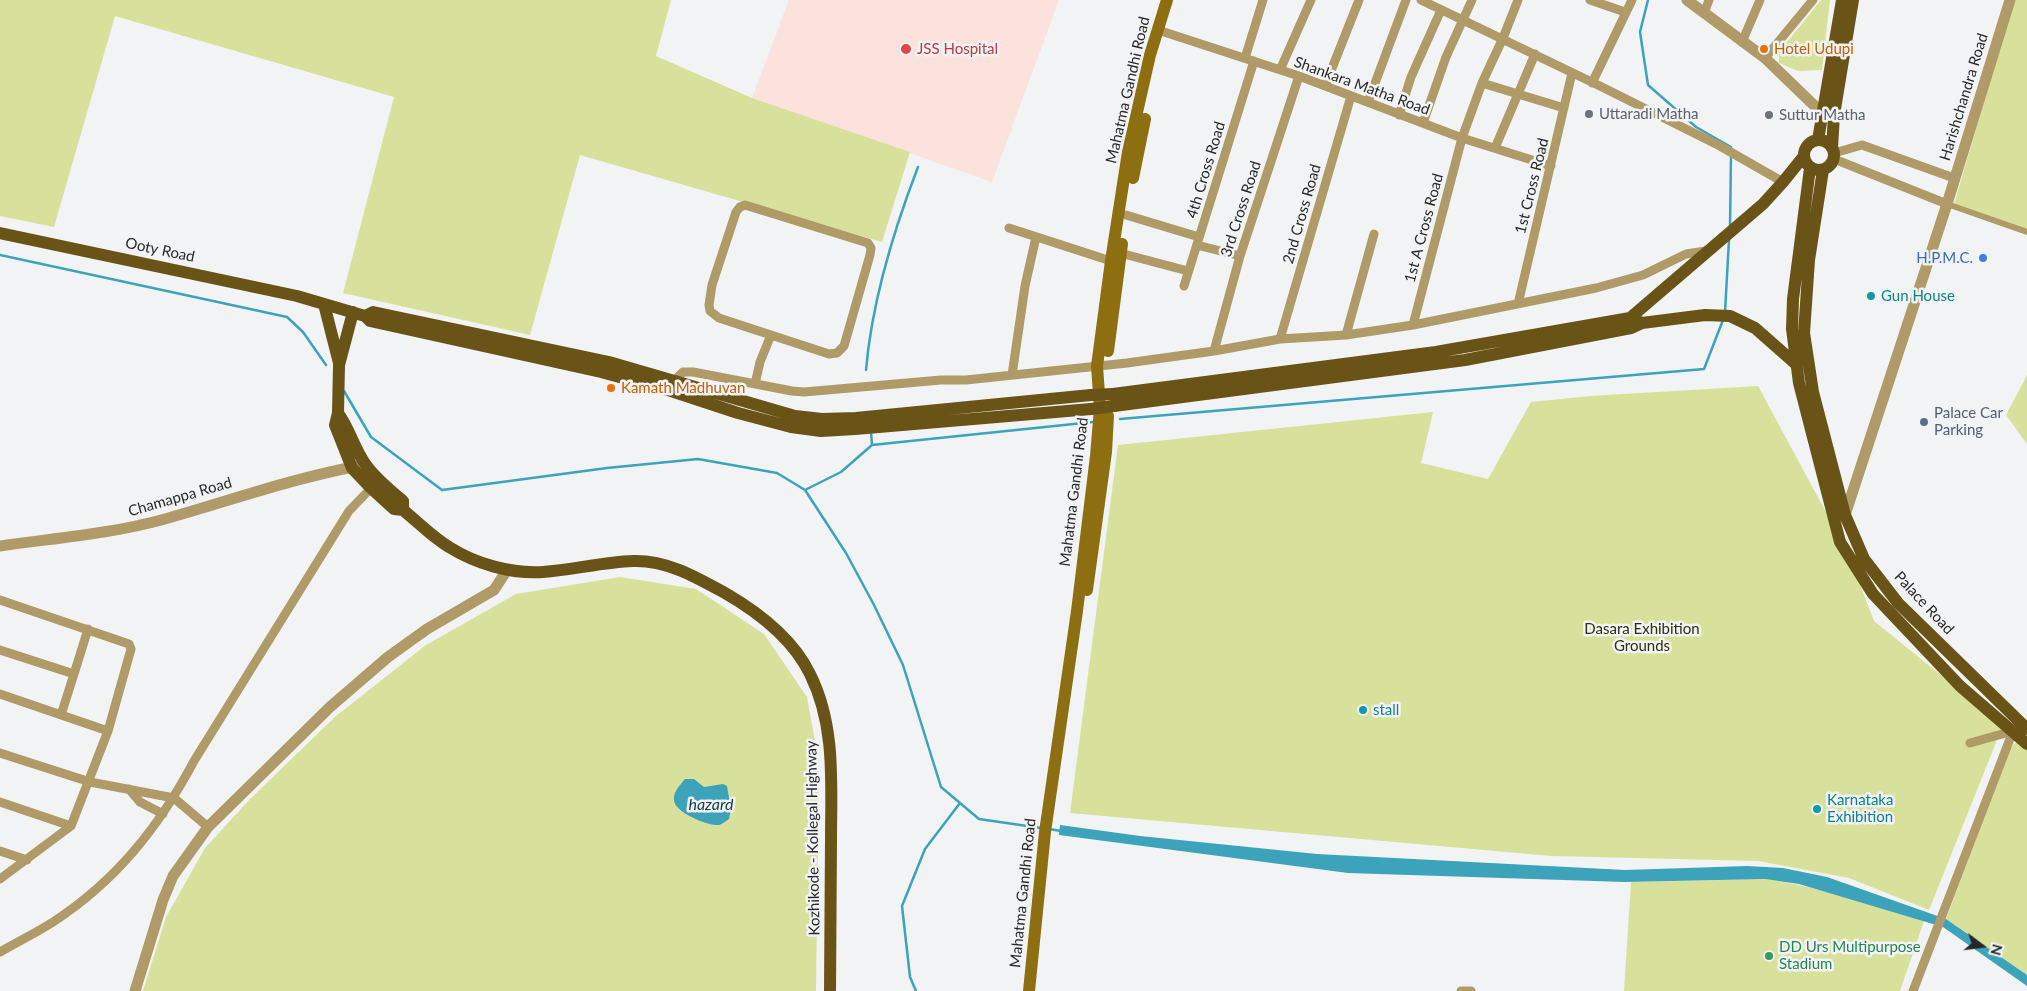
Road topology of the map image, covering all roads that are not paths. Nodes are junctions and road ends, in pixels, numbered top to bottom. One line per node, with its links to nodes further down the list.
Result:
1 (1167, 0): 23 (main road, Mahatma Gandhi Road)
2 (1173, 0): 23 (main road, Mahatma Gandhi Road)
3 (1263, 0): 28 (street, 4th Cross Road)
4 (1311, 0): 29 (street)
5 (1359, 0): 34 (street)
6 (1406, 0): 37 (street)
7 (1421, 0): 19 (street)
8 (1472, 0): 22 (street)
9 (1518, 0): 24 (street, 1st A Cross Road)
10 (1590, 0): 20 (street)
11 (1632, 0): 20 (street)
12 (1687, 0): 21 (street)
13 (1709, 0): 21 (street)
14 (1760, 0): 25 (street)
15 (1813, 0): 27 (street)
16 (1842, 0): 39 (main road)
17 (1853, 0): 45 (main road)
18 (2010, 0): 50 (street, Harishchandra Road)
19 (1441, 10): 22 (street); 40 (street)
20 (1625, 12): 33 (street)
21 (1704, 13): 25 (street)
22 (1462, 21): 24 (street); 41 (street)
23 (1161, 31): 28 (street, Shankara Matha Road); 53 (main road, Mahatma Gandhi Road); 62 (main road, Mahatma Gandhi Road)
24 (1503, 38): 26 (street); 32 (street, 1st A Cross Road)
25 (1742, 42): 27 (street)
26 (1535, 54): 30 (street); 35 (street)
27 (1765, 58): 39 (street)
28 (1249, 59): 29 (street, Shankara Matha Road); 59 (street, 4th Cross Road)
29 (1280, 70): 31 (street, Shankara Matha Road)
30 (1572, 73): 33 (street); 38 (street, 1st Cross Road)
31 (1299, 76): 34 (street, Shankara Matha Road); 61 (street, 3rd Cross Road)
32 (1482, 83): 35 (street); 42 (street, 1st A Cross Road)
33 (1592, 83): 51 (street)
34 (1325, 86): 36 (street, Shankara Matha Road)
35 (1518, 94): 38 (street); 44 (street)
36 (1351, 96): 37 (street, Shankara Matha Road); 72 (street, 2nd Cross Road)
37 (1368, 102): 40 (street, Shankara Matha Road)
38 (1564, 108): 47 (street, 1st Cross Road)
39 (1824, 114): 43 (main road)
40 (1399, 115): 41 (street, Shankara Matha Road)
41 (1423, 123): 42 (street, Shankara Matha Road)
42 (1462, 138): 44 (street, Shankara Matha Road); 69 (street, 1st A Cross Road)
43 (1818, 140): 45 (main road); 46 (main road)
44 (1495, 148): 47 (street, Shankara Matha Road)
45 (1833, 153): 49 (main road); 50 (street); 52 (street)
46 (1804, 156): 48 (main road); 51 (main road)
47 (1551, 166): 66 (street, 1st Cross Road)
48 (1810, 168): 49 (main road); 74 (main road)
49 (1823, 170): 74 (main road)
50 (1954, 178): 52 (street, Harishchandra Road)
51 (1783, 182): 60 (main road)
52 (1947, 204): 55 (street); 85 (street, Harishchandra Road)
53 (1126, 215): 59 (street); 62 (main road, Mahatma Gandhi Road)
54 (1010, 228): 58 (street)
55 (2027, 232)
56 (0, 233): 65 (main road, Ooty Road)
57 (1374, 234): 70 (street)
58 (1036, 237): 62 (street); 77 (street)
59 (1198, 241): 61 (street); 63 (street, 4th Cross Road)
60 (1706, 251): 66 (street); 68 (main road)
61 (1240, 256): 73 (street, 3rd Cross Road)
62 (1116, 257): 63 (street); 76 (main road, Mahatma Gandhi Road)
63 (1188, 271): 64 (street, 4th Cross Road)
64 (1184, 286)
65 (318, 302): 67 (main road, Ooty Road); 75 (main road, Kozhikode - Kollegal Highway)
66 (1518, 304): 69 (street)
67 (359, 314): 75 (main road, Kozhikode - Kollegal Highway); 78 (main road); 80 (main road, bridge)
68 (1635, 323): 74 (main road); 80 (main road)
69 (1413, 325): 70 (street)
70 (1346, 335): 72 (street)
71 (771, 336): 71 (street); 79 (street)
72 (1280, 339): 73 (street)
73 (1214, 351): 76 (street)
74 (1802, 362): 85 (main road, Palace Road); 95 (main road)
75 (339, 365): 81 (main road, Kozhikode - Kollegal Highway)
76 (1102, 366): 77 (street); 106 (main road, Mahatma Gandhi Road)
77 (1012, 375): 79 (street)
78 (675, 380): 79 (street); 80 (main road, bridge)
79 (755, 384)
80 (1113, 400)
81 (338, 413): 82 (main road, Kozhikode - Kollegal Highway); 83 (main road, Kozhikode - Kollegal Highway)
82 (366, 465): 83 (street, Chamappa Road); 84 (main road, Kozhikode - Kollegal Highway)
83 (352, 468): 84 (main road, Kozhikode - Kollegal Highway); 86 (street, Chamappa Road)
84 (375, 484): 87 (main road, Kozhikode - Kollegal Highway); 102 (street)
85 (1845, 515): 94 (main road, Palace Road)
86 (0, 546)
87 (507, 570): 107 (street); 113 (main road, Kozhikode - Kollegal Highway)
88 (0, 600): 89 (street)
89 (88, 629): 91 (street); 96 (street)
90 (0, 650): 91 (street)
91 (74, 674): 93 (street)
92 (0, 694): 93 (street)
93 (61, 715): 96 (street)
94 (2027, 729)
95 (2013, 731): 97 (street); 98 (main road); 116 (street)
96 (108, 732): 100 (street)
97 (1970, 743)
98 (2027, 744)
99 (0, 753): 100 (street)
100 (90, 782): 101 (street); 105 (street)
101 (128, 789): 102 (street); 104 (street)
102 (174, 798): 104 (street); 107 (street)
103 (0, 802): 105 (street)
104 (163, 814): 111 (street)
105 (71, 826): 109 (street)
106 (1050, 826): 114 (main road, Mahatma Gandhi Road); 115 (main road, Mahatma Gandhi Road)
107 (208, 827): 112 (street)
108 (0, 850): 109 (street)
109 (27, 860): 110 (street)
110 (0, 880)
111 (0, 952)
112 (135, 991)
113 (830, 991)
114 (1029, 991)
115 (1037, 991)
116 (1913, 991)

